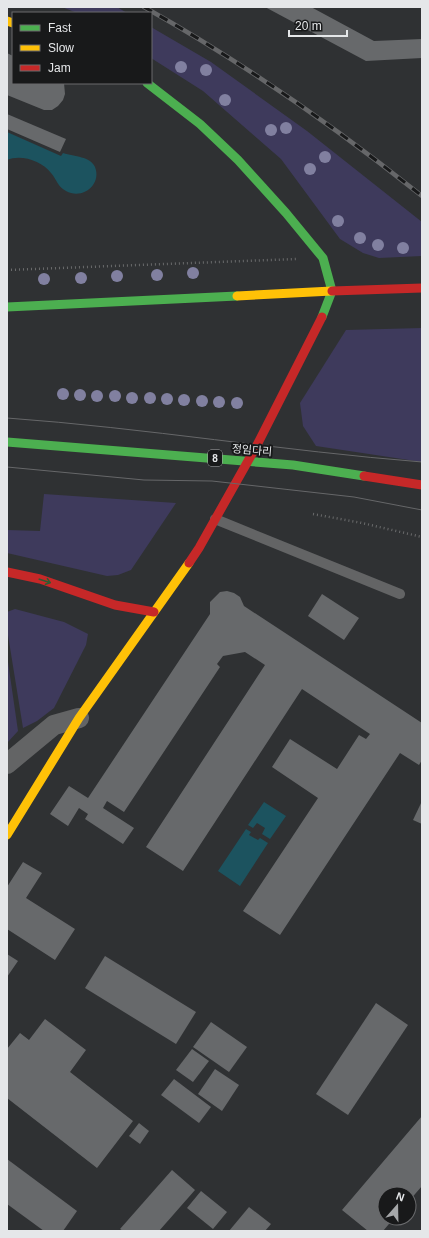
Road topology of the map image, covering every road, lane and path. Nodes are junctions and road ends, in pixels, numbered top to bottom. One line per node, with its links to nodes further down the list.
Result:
1 (148, 84): 2 (main road)
2 (323, 258): 3 (path); 5 (main road)
3 (7, 270)
4 (422, 288): 5 (main road)
5 (332, 291): 6 (main road); 10 (main road)
6 (7, 307)
7 (7, 442): 8 (main road, 정임다리 / 8)
8 (422, 485)
9 (313, 514): 11 (path)
10 (215, 519): 13 (lane); 14 (main road)
11 (422, 537)
12 (7, 572): 14 (main road, one-way to 14)
13 (400, 594)
14 (154, 612): 15 (main road)
15 (78, 718): 16 (street); 17 (main road)
16 (7, 764)
17 (7, 835)

